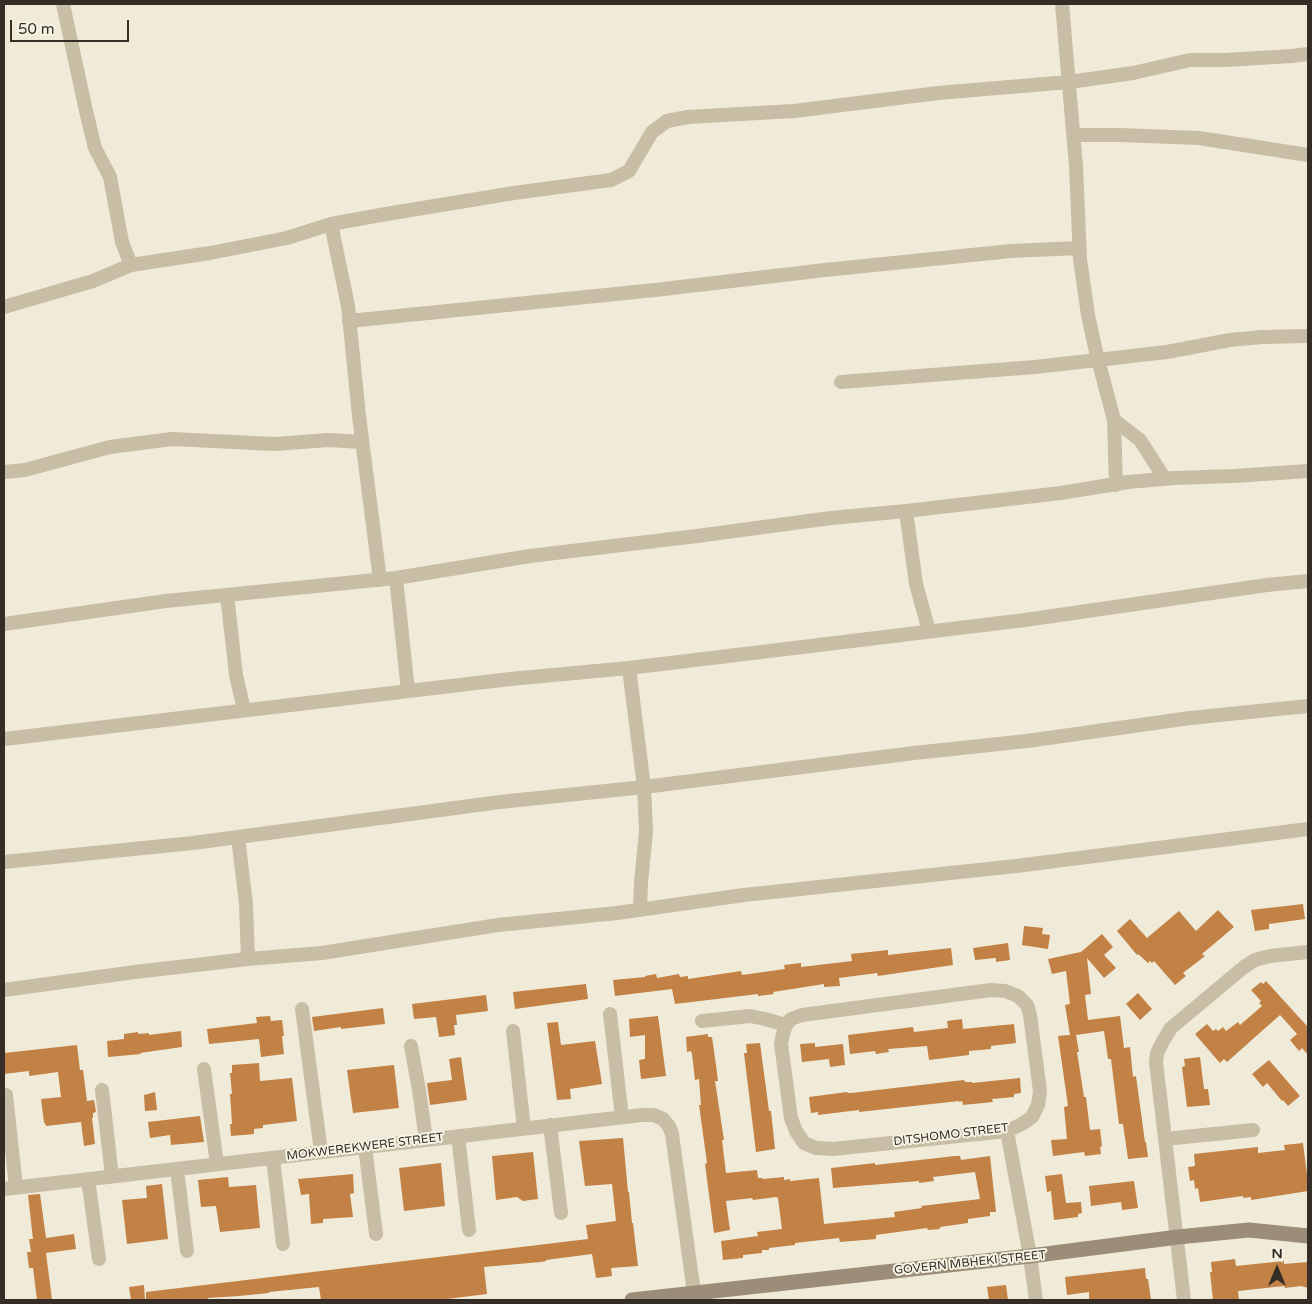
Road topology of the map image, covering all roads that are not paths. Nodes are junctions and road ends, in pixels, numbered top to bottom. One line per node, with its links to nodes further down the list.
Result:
1 (63, 4): 9 (street)
2 (1062, 4): 4 (street)
3 (1308, 54): 4 (street)
4 (1069, 82): 5 (street); 7 (street)
5 (1074, 134): 6 (street); 8 (street)
6 (1308, 155)
7 (331, 224): 9 (street); 11 (street)
8 (1079, 248): 11 (street); 13 (street)
9 (131, 265): 10 (street)
10 (4, 306)
11 (349, 321): 16 (street)
12 (1308, 336): 13 (street)
13 (1098, 359): 14 (street); 15 (street)
14 (841, 382)
15 (1114, 420): 19 (street); 20 (street)
16 (362, 442): 18 (street); 23 (street)
17 (1308, 471): 19 (street)
18 (4, 472)
19 (1165, 479): 20 (street)
20 (1116, 485): 21 (street)
21 (906, 511): 22 (street); 27 (street)
22 (396, 578): 23 (street); 29 (street)
23 (380, 580): 25 (street)
24 (1308, 581): 27 (street)
25 (227, 595): 26 (street); 31 (street)
26 (4, 624)
27 (929, 631): 28 (street)
28 (629, 668): 29 (street); 33 (street)
29 (408, 691): 31 (street)
30 (1308, 706): 33 (street)
31 (244, 710): 32 (street)
32 (4, 739)
33 (644, 787): 35 (street); 37 (street)
34 (1308, 829): 37 (street)
35 (238, 837): 36 (street); 39 (street)
36 (4, 862)
37 (640, 910): 39 (street)
38 (1308, 952): 56 (street)
39 (248, 959): 40 (street)
40 (4, 990)
41 (302, 1008): 59 (street)
42 (610, 1014): 50 (street)
43 (702, 1021): 44 (street)
44 (786, 1025): 54 (street, DITSHOMO STREET); 54 (street, DITSHOMO STREET)
45 (513, 1032): 52 (street)
46 (411, 1046): 57 (street)
47 (204, 1069): 61 (street)
48 (102, 1090): 63 (street)
49 (6, 1095): 65 (street, MOKWEREKWERE STREET)
50 (622, 1117): 51 (street, MOKWEREKWERE STREET); 75 (street, MOKWEREKWERE STREET)
51 (550, 1125): 52 (street, MOKWEREKWERE STREET); 66 (street)
52 (524, 1128): 55 (street, MOKWEREKWERE STREET)
53 (1253, 1130): 56 (street)
54 (1006, 1131): 73 (street)
55 (458, 1136): 57 (street, MOKWEREKWERE STREET); 67 (street, MOKWEREKWERE STREET)
56 (1165, 1139): 70 (street)
57 (426, 1140): 58 (street, MOKWEREKWERE STREET)
58 (366, 1147): 59 (street, MOKWEREKWERE STREET); 68 (street)
59 (320, 1152): 60 (street, MOKWEREKWERE STREET)
60 (272, 1158): 61 (street, MOKWEREKWERE STREET); 71 (street, MOKWEREKWERE STREET)
61 (217, 1164): 62 (street, MOKWEREKWERE STREET)
62 (177, 1169): 63 (street, MOKWEREKWERE STREET); 72 (street)
63 (112, 1176): 64 (street, MOKWEREKWERE STREET)
64 (88, 1179): 65 (street, MOKWEREKWERE STREET); 74 (street)
65 (10, 1188)
66 (561, 1214)
67 (469, 1230)
68 (376, 1234)
69 (1308, 1236): 70 (street, GOVERN MBHEKI STREET)
70 (1178, 1238): 73 (street, GOVERN MBHEKI STREET); 78 (street)
71 (283, 1244)
72 (188, 1251)
73 (1030, 1256): 75 (street, GOVERN MBHEKI STREET); 77 (street)
74 (99, 1259)
75 (694, 1297): 76 (street, GOVERN MBHEKI STREET)
76 (632, 1300)
77 (1036, 1300)
78 (1184, 1300)

